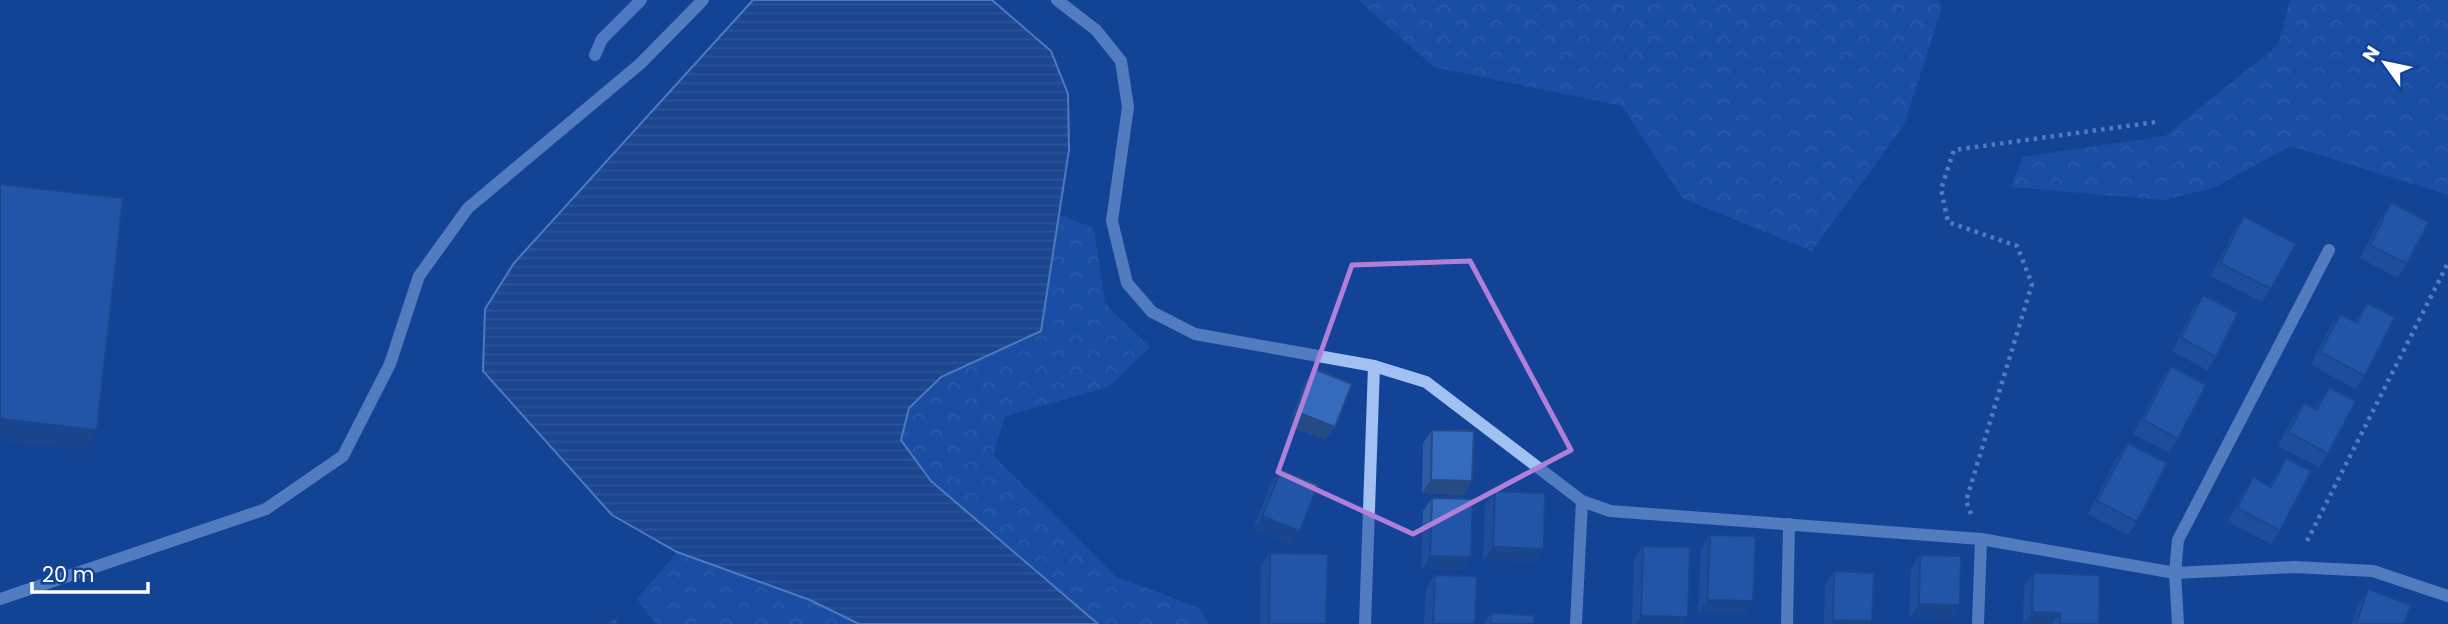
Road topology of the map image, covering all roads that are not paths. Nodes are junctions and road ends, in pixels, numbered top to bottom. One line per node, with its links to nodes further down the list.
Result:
1 (702, 0): 10 (street)
2 (1057, 0): 4 (street)
3 (2329, 250): 8 (street)
4 (1374, 366): 5 (street); 11 (street)
5 (1582, 501): 6 (street); 12 (street)
6 (1789, 524): 7 (street); 13 (street)
7 (1981, 539): 8 (street); 14 (street)
8 (2175, 573): 9 (street); 15 (street)
9 (2448, 596)
10 (0, 599)
11 (1365, 624)
12 (1576, 624)
13 (1787, 624)
14 (1979, 624)
15 (2178, 624)

